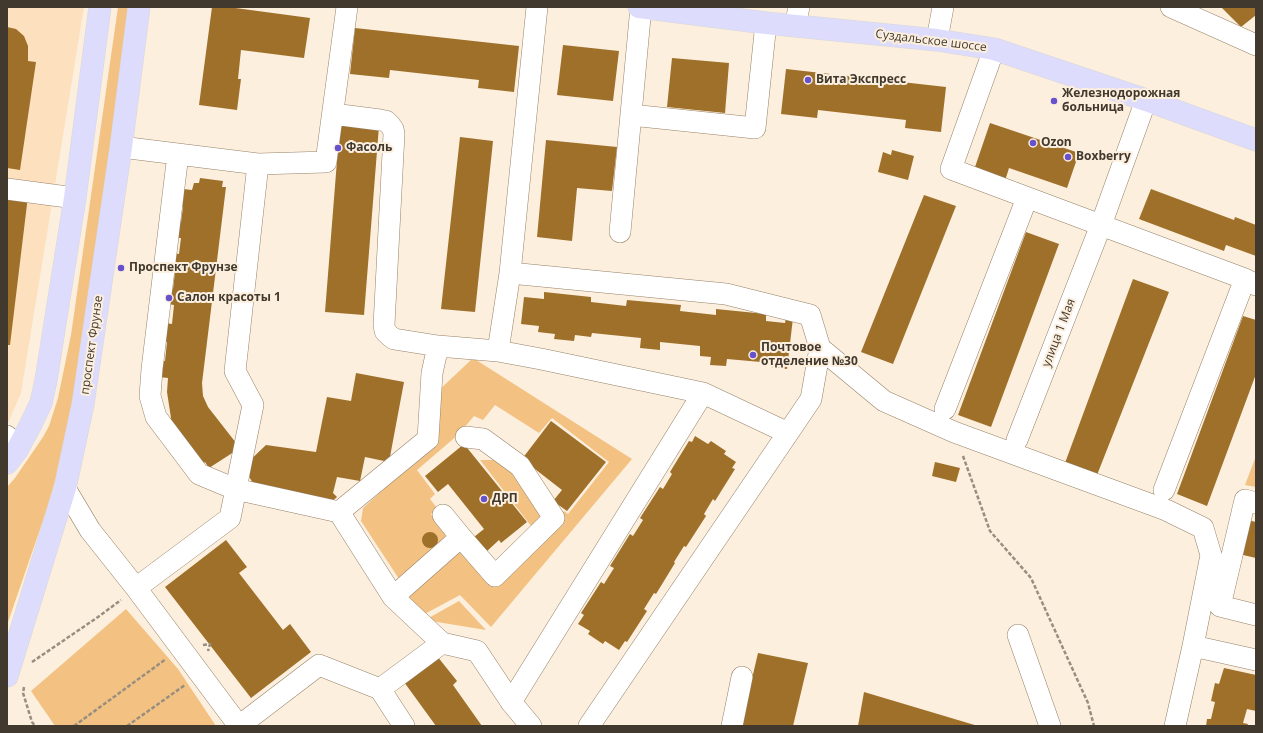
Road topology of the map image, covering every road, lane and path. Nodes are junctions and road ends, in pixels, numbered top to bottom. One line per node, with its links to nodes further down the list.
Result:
1 (100, 7): 21 (main road)
2 (138, 7): 17 (main road, проспект Фрунзе)
3 (347, 7): 14 (street)
4 (537, 7): 25 (street)
5 (640, 7): 9 (main road, Суздальское шоссе); 15 (street)
6 (943, 7): 10 (street)
7 (1170, 7): 11 (street)
8 (797, 16): 9 (main road, Суздальское шоссе); 10 (main road, Суздальское шоссе)
9 (766, 23): 15 (street)
10 (937, 40): 12 (main road, Суздальское шоссе)
11 (1256, 45)
12 (994, 49): 13 (main road, Суздальское шоссе); 22 (street)
13 (1146, 100): 16 (main road, Суздальское шоссе); 23 (street, улица 1 Мая)
14 (333, 114): 19 (street); 27 (street)
15 (631, 116): 24 (street)
16 (1256, 140)
17 (121, 147): 18 (street); 37 (main road, проспект Фрунзе)
18 (178, 154): 19 (street); 38 (street)
19 (258, 164): 38 (street)
20 (7, 190): 21 (street)
21 (75, 198): 36 (main road)
22 (1027, 198): 23 (street); 31 (street)
23 (1101, 225): 26 (street); 35 (street, улица 1 Мая)
24 (620, 232)
25 (510, 273): 28 (street); 29 (street)
26 (1251, 282): 39 (street)
27 (438, 346): 29 (street); 41 (street)
28 (820, 348): 32 (street); 33 (street)
29 (498, 351): 30 (street)
30 (703, 393): 33 (street); 57 (street)
31 (945, 409)
32 (954, 432): 49 (street); 67 (path)
33 (788, 433): 64 (street)
34 (466, 436): 43 (street)
35 (1017, 440)
36 (10, 450)
37 (65, 488): 44 (street); 55 (main road, проспект Фрунзе)
38 (235, 489): 41 (street); 44 (street)
39 (1164, 490)
40 (1256, 503): 46 (street)
41 (339, 512): 45 (street)
42 (443, 515): 43 (street)
43 (461, 537): 45 (street)
44 (136, 588): 50 (street); 51 (path)
45 (393, 597): 48 (street)
46 (1256, 615)
47 (1018, 635): 66 (street)
48 (442, 643): 56 (street); 57 (street)
49 (1193, 646): 52 (street); 68 (street)
50 (181, 648): 53 (street); 53 (path); 59 (path)
51 (34, 655)
52 (1256, 660)
53 (200, 674): 60 (path); 61 (street)
54 (742, 676): 65 (street)
55 (16, 681): 58 (path)
56 (380, 689): 61 (street); 62 (street)
57 (511, 702): 63 (street)
58 (35, 726)
59 (74, 726)
60 (127, 726)
61 (239, 726)
62 (404, 726)
63 (531, 726)
64 (589, 726)
65 (732, 726)
66 (1050, 726)
67 (1094, 726)
68 (1174, 726)

